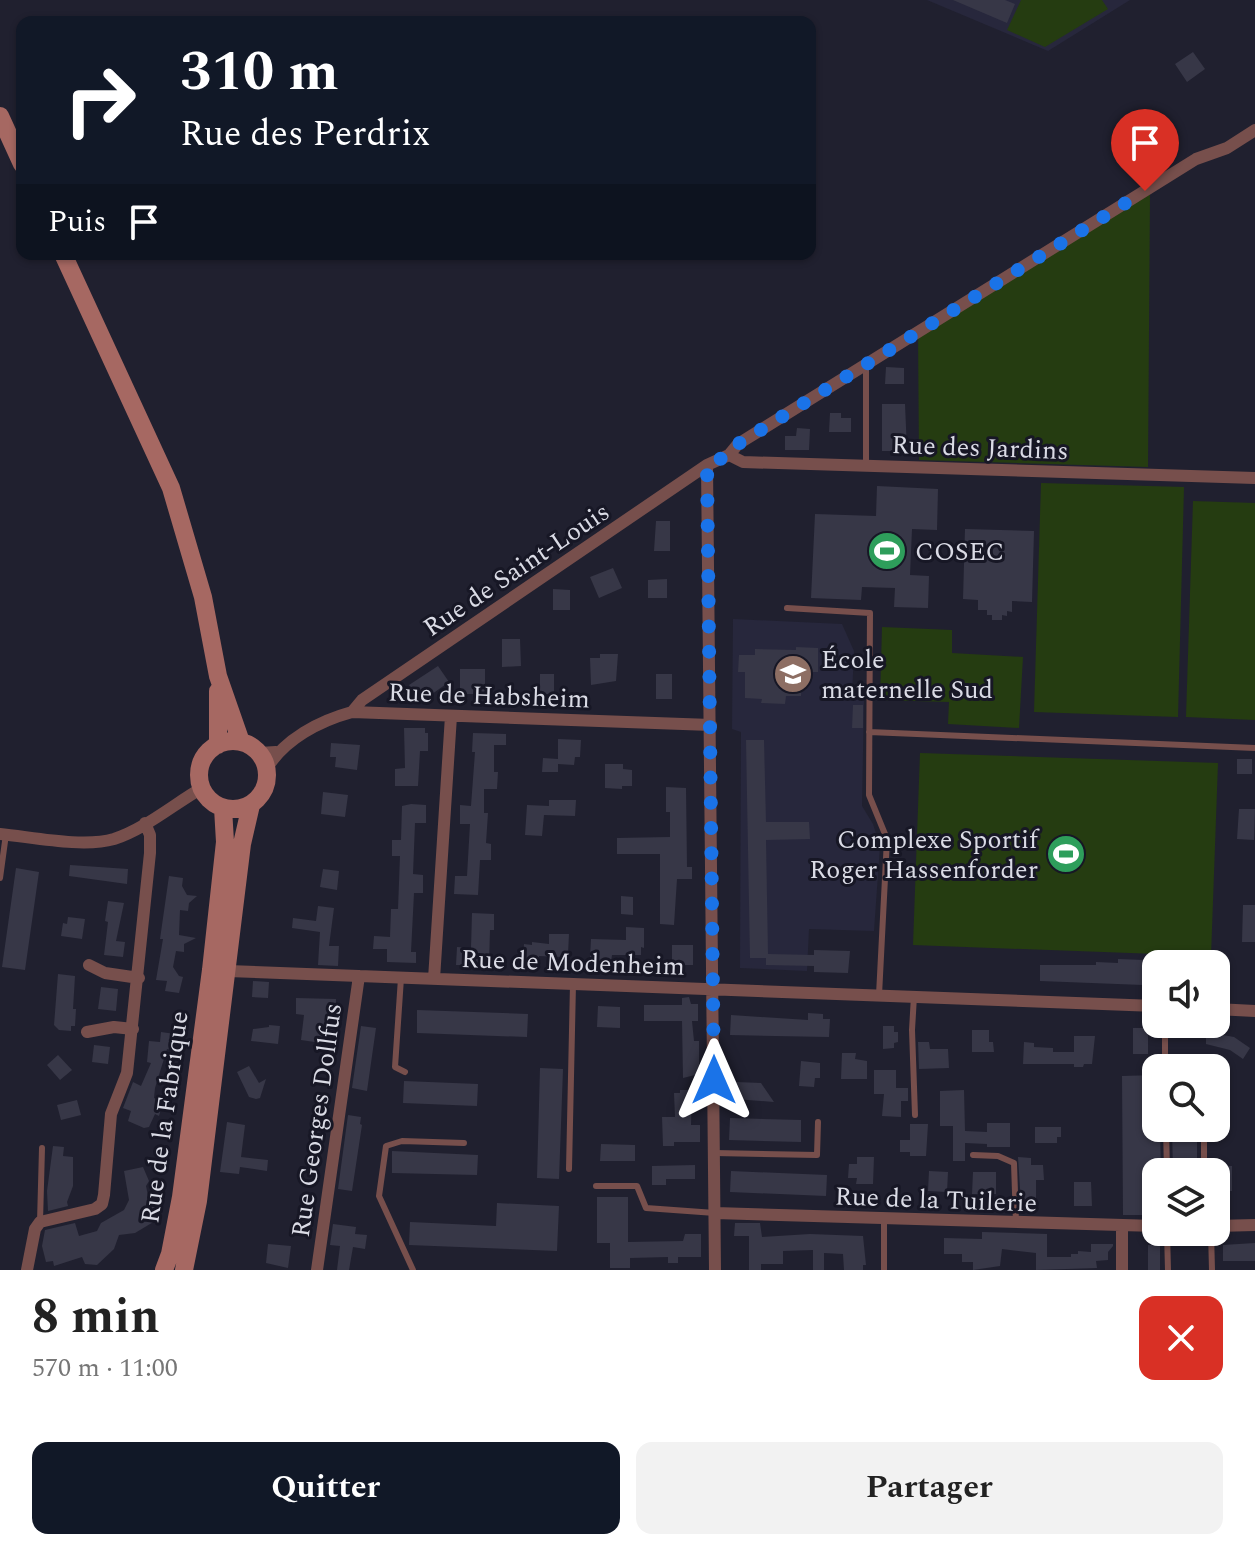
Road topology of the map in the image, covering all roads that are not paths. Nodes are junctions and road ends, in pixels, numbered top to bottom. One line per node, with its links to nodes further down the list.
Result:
1 (0, 116): 3 (main road)
2 (1255, 130): 5 (street)
3 (16, 151)
4 (66, 260): 11 (main road)
5 (866, 366): 6 (street); 8 (lane)
6 (729, 455): 7 (street); 8 (street, Rue des Jardins)
7 (707, 465): 12 (street, Rue de Saint-Louis); 14 (street)
8 (866, 466): 9 (street, Rue des Jardins)
9 (1255, 478)
10 (787, 608): 15 (lane)
11 (218, 676): 16 (main road); 17 (main road)
12 (352, 712): 13 (street, Rue de Habsheim); 19 (street, Rue de Habsheim)
13 (451, 716): 14 (street, Rue de Habsheim); 31 (street)
14 (711, 725): 33 (street)
15 (869, 732): 18 (lane); 34 (lane)
16 (241, 742): 17 (main road); 19 (main road)
17 (218, 745): 20 (main road)
18 (1255, 748)
19 (267, 758): 21 (main road)
20 (202, 788): 22 (main road); 23 (street)
21 (251, 805): 22 (main road); 27 (main road, Rue de la Fabrique)
22 (223, 808): 27 (main road, Rue de la Fabrique)
23 (145, 823): 24 (street); 29 (street)
24 (3, 834): 25 (lane)
25 (0, 878)
26 (89, 965): 29 (street)
27 (219, 970): 28 (street, Rue de Modenheim); 61 (main road, Rue de la Fabrique); 62 (main road, Rue de la Fabrique)
28 (359, 976): 30 (street, Rue de Modenheim); 63 (street, Rue Georges Dollfus)
29 (139, 978): 39 (street)
30 (401, 978): 31 (street, Rue de Modenheim); 41 (lane)
31 (434, 979): 32 (street, Rue de Modenheim)
32 (573, 984): 33 (street, Rue de Modenheim); 48 (lane)
33 (713, 988): 34 (street, Rue de Modenheim); 46 (street)
34 (879, 995): 35 (street, Rue de Modenheim)
35 (914, 996): 36 (street, Rue de Modenheim); 42 (lane)
36 (1142, 1005)
37 (1230, 1010): 38 (street)
38 (1255, 1011)
39 (133, 1029): 40 (street); 52 (street)
40 (87, 1032)
41 (405, 1072)
42 (915, 1115)
43 (818, 1122): 46 (lane)
44 (464, 1143): 64 (lane)
45 (42, 1148): 52 (lane)
46 (714, 1153): 50 (street)
47 (973, 1155): 53 (lane)
48 (569, 1169)
49 (596, 1186): 50 (lane)
50 (715, 1213): 51 (street, Rue de la Tuilerie); 65 (street)
51 (884, 1219): 53 (street, Rue de la Tuilerie); 66 (lane)
52 (40, 1222): 60 (street)
53 (1016, 1223): 55 (street, Rue de la Tuilerie)
54 (1255, 1225): 57 (street)
55 (1122, 1226): 56 (street, Rue de la Tuilerie); 67 (street)
56 (1142, 1226)
57 (1230, 1226)
58 (1167, 1246): 68 (lane)
59 (1211, 1246): 69 (lane)
60 (27, 1270)
61 (164, 1270)
62 (184, 1270)
63 (317, 1270)
64 (413, 1270)
65 (715, 1270)
66 (884, 1270)
67 (1122, 1270)
68 (1168, 1270)
69 (1212, 1270)

